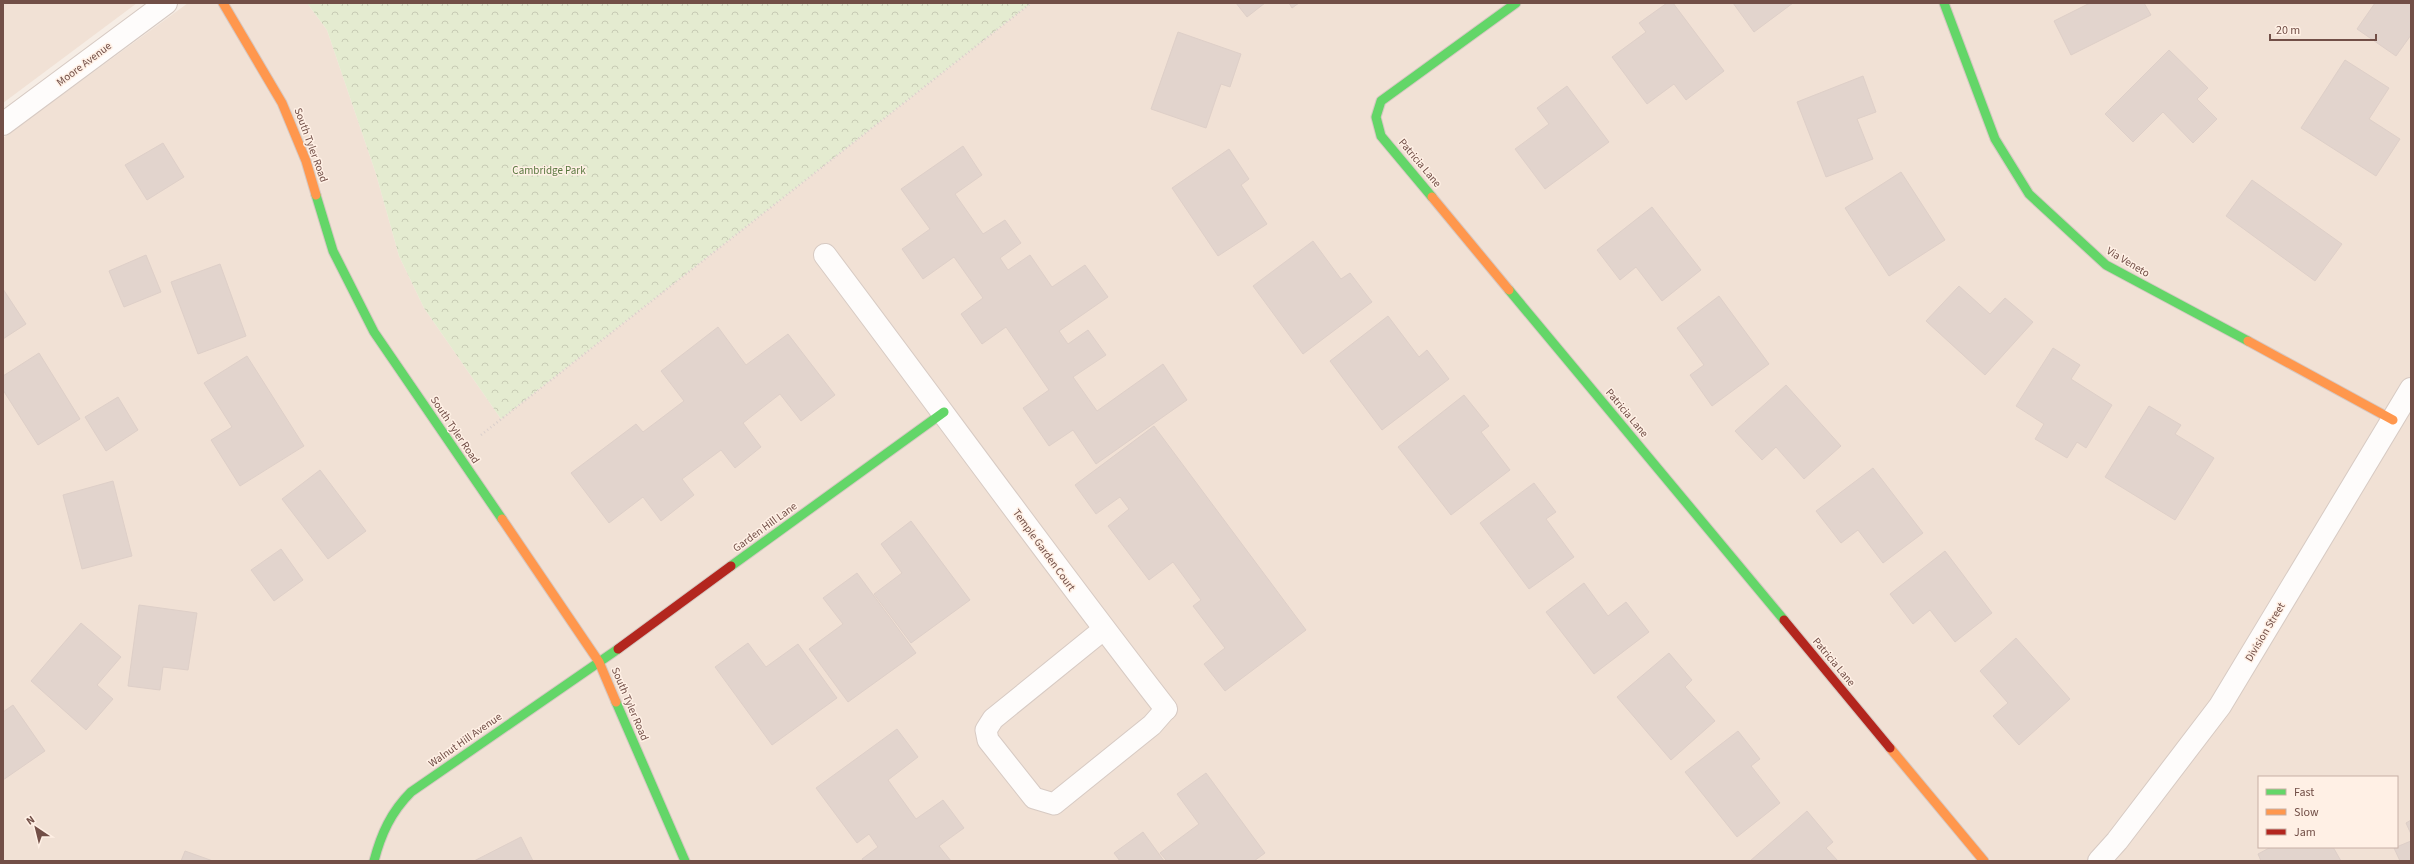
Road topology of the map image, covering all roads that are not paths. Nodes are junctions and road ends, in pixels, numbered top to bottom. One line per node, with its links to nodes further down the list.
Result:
1 (166, 3): 5 (street, Moore Avenue)
2 (223, 3): 11 (street, South Tyler Road)
3 (1516, 3): 15 (street, Patricia Lane)
4 (1944, 3): 9 (street, Via Veneto)
5 (3, 124)
6 (825, 255): 8 (street, Temple Garden Court)
7 (2411, 389): 9 (street, Division Street)
8 (944, 412): 10 (street, Temple Garden Court); 11 (street, Garden Hill Lane)
9 (2393, 420): 16 (street, Division Street)
10 (1104, 629): 12 (street, Temple Garden Court); 12 (lane, Temple Garden Court)
11 (599, 662): 13 (street, Walnut Hill Avenue); 14 (street, South Tyler Road)
12 (1166, 709)
13 (374, 861)
14 (685, 861)
15 (1984, 861)
16 (2099, 861)

